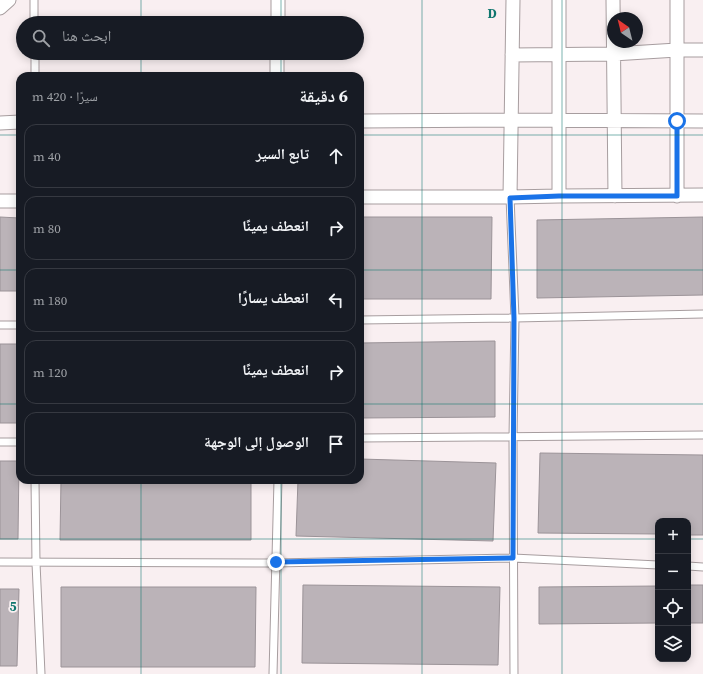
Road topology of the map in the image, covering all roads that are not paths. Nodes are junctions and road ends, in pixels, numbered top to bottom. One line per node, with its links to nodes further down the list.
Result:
1 (9, 0): 8 (street)
2 (34, 0): 9 (lane)
3 (278, 0): 10 (street)
4 (513, 0): 14 (street)
5 (559, 0): 15 (street)
6 (613, 0): 13 (street)
7 (676, 0): 11 (street)
8 (0, 8)
9 (34, 16)
10 (278, 16)
11 (677, 50): 12 (street); 13 (street); 24 (street)
12 (703, 50)
13 (613, 54): 15 (street); 23 (street)
14 (512, 55): 15 (street); 20 (street)
15 (559, 55): 22 (street)
16 (34, 60): 18 (lane)
17 (277, 60): 19 (street)
18 (35, 72)
19 (277, 72)
20 (511, 120): 21 (street); 22 (street); 33 (street)
21 (364, 121)
22 (559, 121): 23 (street); 28 (street)
23 (615, 121): 24 (street); 29 (street)
24 (677, 121): 25 (street); 30 (street)
25 (703, 121)
26 (16, 122): 27 (street)
27 (0, 123)
28 (559, 196): 29 (street); 33 (street)
29 (615, 196): 30 (street)
30 (677, 196): 31 (street)
31 (703, 196)
32 (364, 197): 33 (street)
33 (510, 198): 37 (lane)
34 (0, 201): 35 (street)
35 (16, 201)
36 (703, 314): 37 (lane)
37 (514, 318): 38 (lane); 42 (lane)
38 (364, 320)
39 (0, 325): 40 (lane)
40 (16, 325)
41 (703, 435): 42 (lane)
42 (513, 437): 43 (lane); 48 (lane)
43 (364, 438)
44 (0, 442): 45 (lane)
45 (16, 442)
46 (35, 484): 51 (lane)
47 (278, 484): 50 (lane)
48 (513, 558): 50 (lane); 52 (lane); 57 (lane)
49 (0, 562): 51 (lane)
50 (276, 562): 51 (lane); 56 (lane)
51 (36, 563): 55 (lane)
52 (655, 565)
53 (691, 566): 54 (lane)
54 (703, 567)
55 (41, 674)
56 (273, 674)
57 (514, 674)

